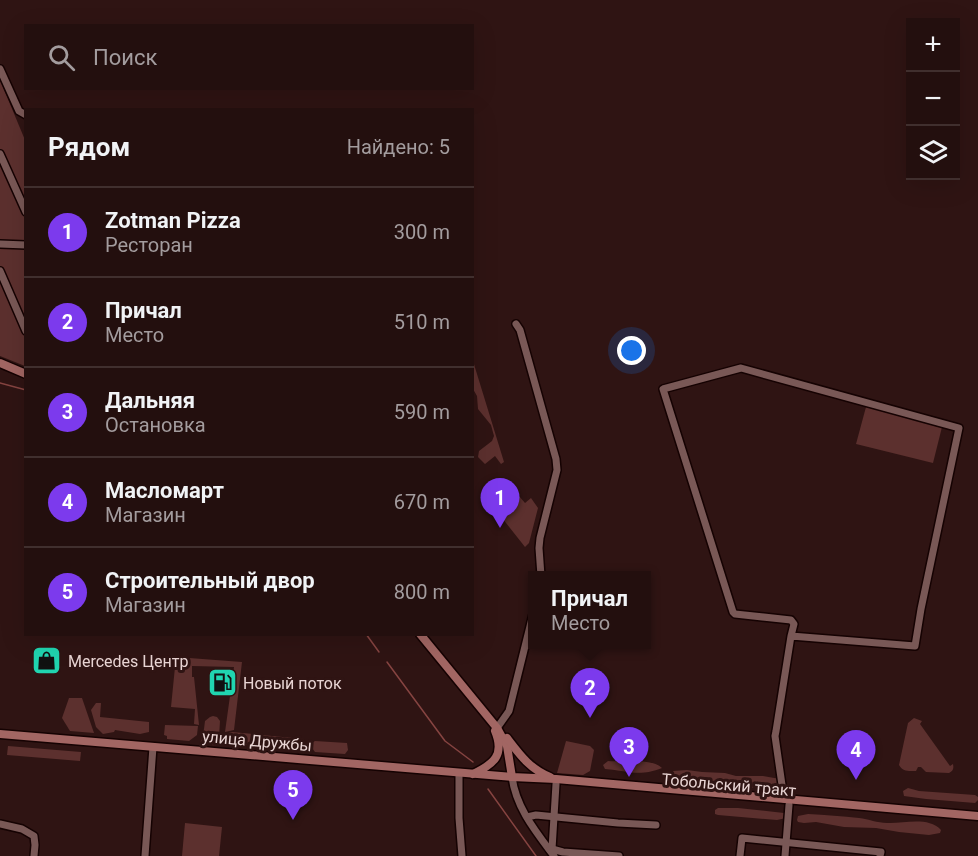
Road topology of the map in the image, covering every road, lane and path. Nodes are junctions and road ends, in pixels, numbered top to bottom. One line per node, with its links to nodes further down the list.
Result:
1 (0, 69): 2 (street)
2 (24, 115)
3 (0, 154): 4 (street)
4 (24, 208)
5 (0, 244): 6 (street)
6 (24, 245)
7 (0, 271): 9 (street)
8 (516, 324): 12 (street)
9 (24, 326)
10 (0, 363): 11 (main road)
11 (24, 373)
12 (541, 571)
13 (528, 634): 17 (street)
14 (422, 636): 16 (main road)
15 (792, 636): 15 (street); 24 (street)
16 (488, 717): 17 (main road); 21 (main road)
17 (497, 728): 22 (main road); 23 (main road)
18 (0, 734): 19 (main road, улица Дружбы)
19 (153, 747): 20 (main road, улица Дружбы); 34 (street)
20 (459, 773): 21 (main road, улица Дружбы); 35 (street)
21 (473, 774): 22 (main road, улица Дружбы)
22 (512, 777): 23 (main road, Тобольский тракт); 27 (street)
23 (556, 782): 24 (main road, Тобольский тракт); 25 (street)
24 (787, 802): 26 (main road, Тобольский тракт); 28 (main road, Тобольский тракт); 31 (street)
25 (553, 816): 27 (street); 30 (street); 32 (street)
26 (978, 816)
27 (527, 817): 32 (street)
28 (978, 822)
29 (0, 824): 33 (street)
30 (656, 825)
31 (786, 842): 37 (street); 38 (street); 39 (street)
32 (552, 852): 36 (street)
33 (34, 856)
34 (145, 856)
35 (462, 856)
36 (619, 856)
37 (740, 856)
38 (785, 856)
39 (880, 856)

